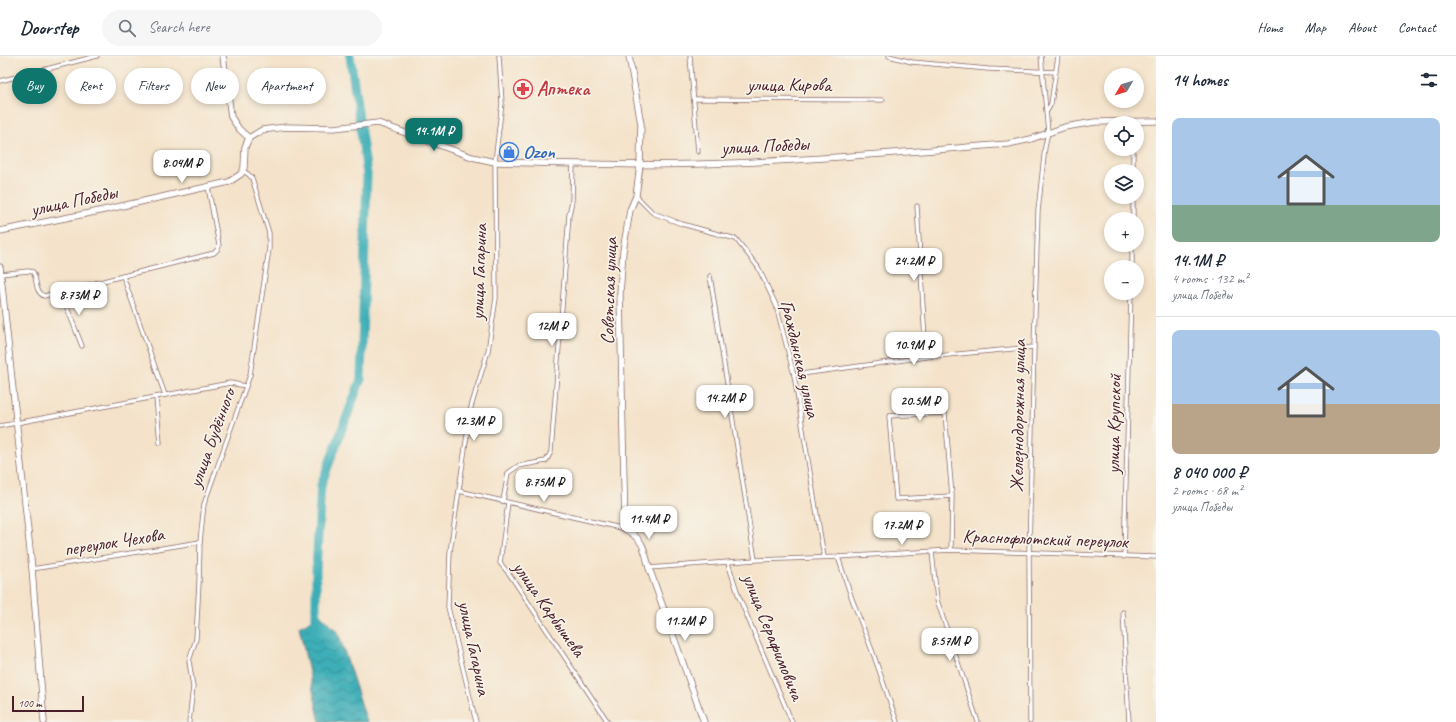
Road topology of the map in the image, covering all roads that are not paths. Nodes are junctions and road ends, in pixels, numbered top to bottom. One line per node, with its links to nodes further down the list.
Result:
1 (97, 56): 13 (street)
2 (223, 56): 21 (street)
3 (499, 56): 23 (street, улица Гагарина)
4 (629, 56): 25 (street, Советская улица)
5 (690, 56): 14 (street)
6 (889, 56): 10 (street)
7 (912, 56): 10 (street)
8 (1041, 56): 11 (street, Железнодорожная улица)
9 (1058, 56): 12 (street, Железнодорожная улица)
10 (912, 62): 11 (street)
11 (1042, 72): 12 (street); 16 (street, Железнодорожная улица)
12 (1056, 72): 16 (street, Железнодорожная улица)
13 (0, 81)
14 (694, 99): 15 (street, улица Кирова); 22 (street)
15 (883, 100)
16 (1047, 111): 20 (street, Железнодорожная улица)
17 (1144, 121): 18 (street, улица Победы)
18 (1156, 121)
19 (1104, 122): 20 (street, улица Победы)
20 (1048, 132): 25 (street, улица Победы); 39 (street, Железнодорожная улица)
21 (249, 138): 23 (street, улица Победы); 26 (street)
22 (698, 152)
23 (495, 162): 24 (street, улица Победы); 48 (street, улица Гагарина)
24 (573, 165): 25 (street, улица Победы); 50 (street)
25 (640, 165): 28 (street, Советская улица)
26 (243, 171): 27 (street, улица Победы); 42 (street, улица Будённого)
27 (208, 187): 30 (street, улица Победы); 33 (street)
28 (636, 196): 41 (street, Гражданская улица); 52 (street, Советская улица)
29 (917, 206): 40 (street)
30 (0, 231)
31 (0, 267): 32 (street)
32 (0, 274): 35 (street); 36 (street)
33 (123, 276): 35 (street); 43 (street)
34 (710, 276): 61 (street, улица Серафимовича)
35 (61, 292): 38 (street)
36 (2, 294): 45 (street)
37 (1131, 300): 57 (street, улица Крупской)
38 (82, 346)
39 (1034, 346): 40 (street); 56 (street, Железнодорожная улица)
40 (926, 357): 41 (street)
41 (794, 375): 58 (street, Гражданская улица)
42 (246, 386): 43 (street); 53 (street, улица Будённого)
43 (165, 395): 44 (street)
44 (156, 397): 45 (street); 47 (street)
45 (18, 422): 46 (street); 64 (street)
46 (0, 426)
47 (160, 443)
48 (459, 491): 50 (street); 68 (street, улица Гагарина)
49 (952, 496): 49 (street); 54 (street)
50 (503, 502): 51 (street)
51 (508, 503): 52 (street); 69 (street, улица Карбышева)
52 (625, 529): 63 (street)
53 (200, 542): 64 (street, переулок Чехова); 67 (street, улица Будённого)
54 (951, 550): 55 (street, Краснофлотский переулок); 56 (street, Краснофлотский переулок)
55 (932, 552): 59 (street, Краснофлотский переулок); 73 (street)
56 (1029, 552): 57 (street, Краснофлотский переулок); 74 (street, Железнодорожная улица)
57 (1124, 556): 60 (street, Краснофлотский переулок)
58 (824, 557): 59 (street, Краснофлотский переулок); 61 (street, Краснофлотский переулок)
59 (838, 557): 72 (street)
60 (1156, 557)
61 (755, 560): 62 (street, Краснофлотский переулок)
62 (728, 563): 63 (street, Краснофлотский переулок); 71 (street, улица Серафимовича)
63 (649, 568): 70 (street)
64 (32, 569): 66 (street)
65 (1123, 612): 75 (street)
66 (44, 722)
67 (189, 722)
68 (476, 722)
69 (608, 722)
70 (704, 722)
71 (792, 722)
72 (897, 722)
73 (978, 722)
74 (1030, 722)
75 (1128, 722)

